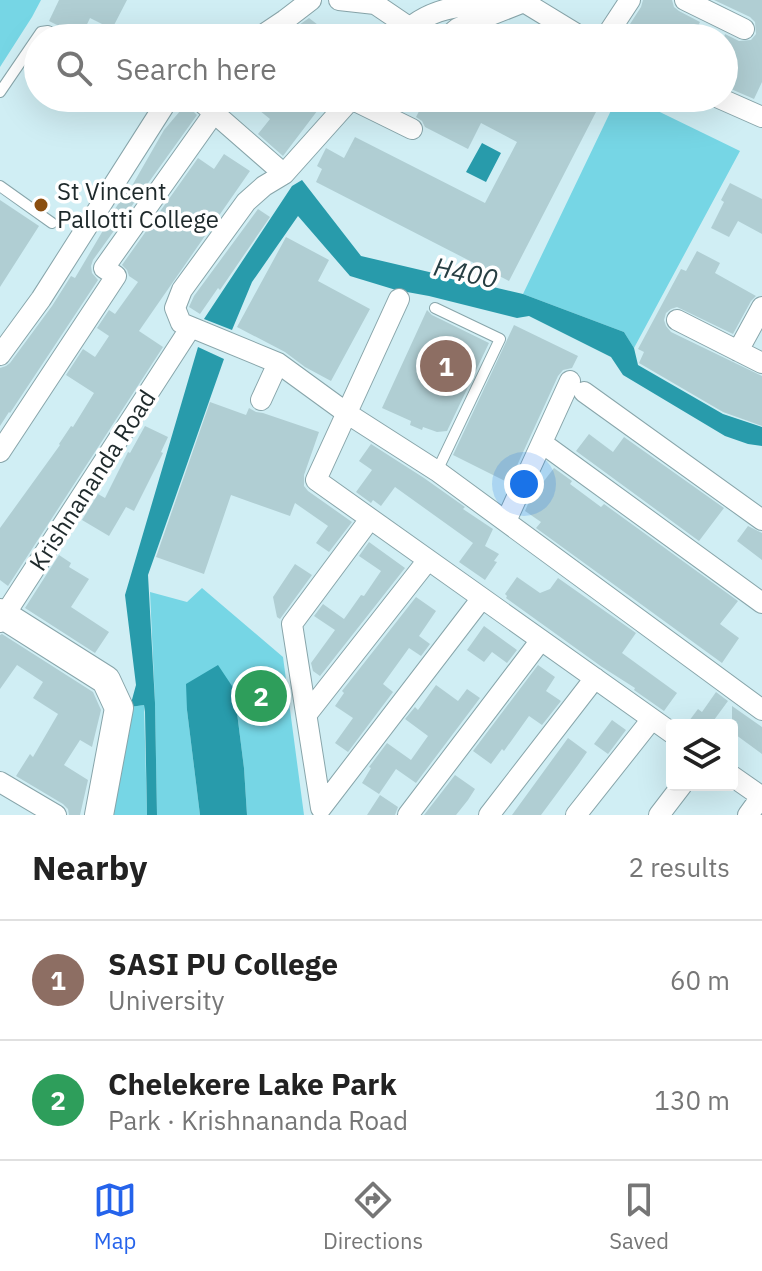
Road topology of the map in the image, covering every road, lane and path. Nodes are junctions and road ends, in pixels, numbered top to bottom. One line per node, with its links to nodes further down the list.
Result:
1 (311, 0): 7 (street)
2 (339, 0): 6 (street)
3 (630, 0): 12 (street)
4 (685, 0): 13 (street)
5 (525, 1): 9 (street); 10 (street); 11 (street)
6 (376, 2): 8 (street)
7 (279, 24)
8 (397, 24)
9 (416, 24)
10 (468, 24)
11 (561, 24)
12 (614, 24)
13 (734, 24)
14 (738, 26): 15 (street)
15 (744, 29)
16 (24, 57): 17 (lane)
17 (0, 92)
18 (738, 103): 19 (street)
19 (759, 108)
20 (160, 112): 28 (street)
21 (339, 112): 25 (street, Krishnananda Road)
22 (379, 112): 24 (street)
23 (214, 113): 25 (street); 29 (street)
24 (412, 129)
25 (284, 174): 34 (street, Krishnananda Road)
26 (0, 186): 27 (lane)
27 (52, 223)
28 (74, 247): 29 (street); 36 (street)
29 (104, 268): 42 (street)
30 (399, 299): 40 (street)
31 (762, 307): 35 (street)
32 (435, 308): 43 (lane)
33 (677, 320): 35 (street)
34 (191, 327): 37 (street); 50 (street, Krishnananda Road)
35 (738, 351): 38 (street)
36 (0, 355)
37 (278, 363): 39 (street); 40 (street)
38 (762, 363)
39 (261, 400)
40 (348, 414): 43 (street); 44 (street)
41 (549, 448): 49 (street)
42 (0, 452)
43 (437, 471): 46 (street)
44 (370, 519): 47 (street); 54 (street)
45 (762, 520): 46 (street)
46 (506, 521): 53 (street)
47 (428, 560): 48 (street); 54 (street)
48 (482, 598): 51 (street); 61 (street)
49 (762, 603)
50 (2, 617): 63 (street, Krishnananda Road)
51 (541, 640): 52 (street); 64 (street)
52 (595, 678): 55 (street); 65 (street)
53 (762, 710)
54 (307, 714): 61 (street)
55 (652, 719): 56 (street); 66 (street)
56 (666, 729)
57 (738, 780): 60 (street)
58 (0, 782): 62 (street)
59 (677, 791): 67 (street)
60 (762, 797): 68 (street)
61 (323, 812)
62 (56, 815)
63 (99, 815)
64 (408, 815)
65 (489, 815)
66 (576, 815)
67 (659, 815)
68 (748, 815)

